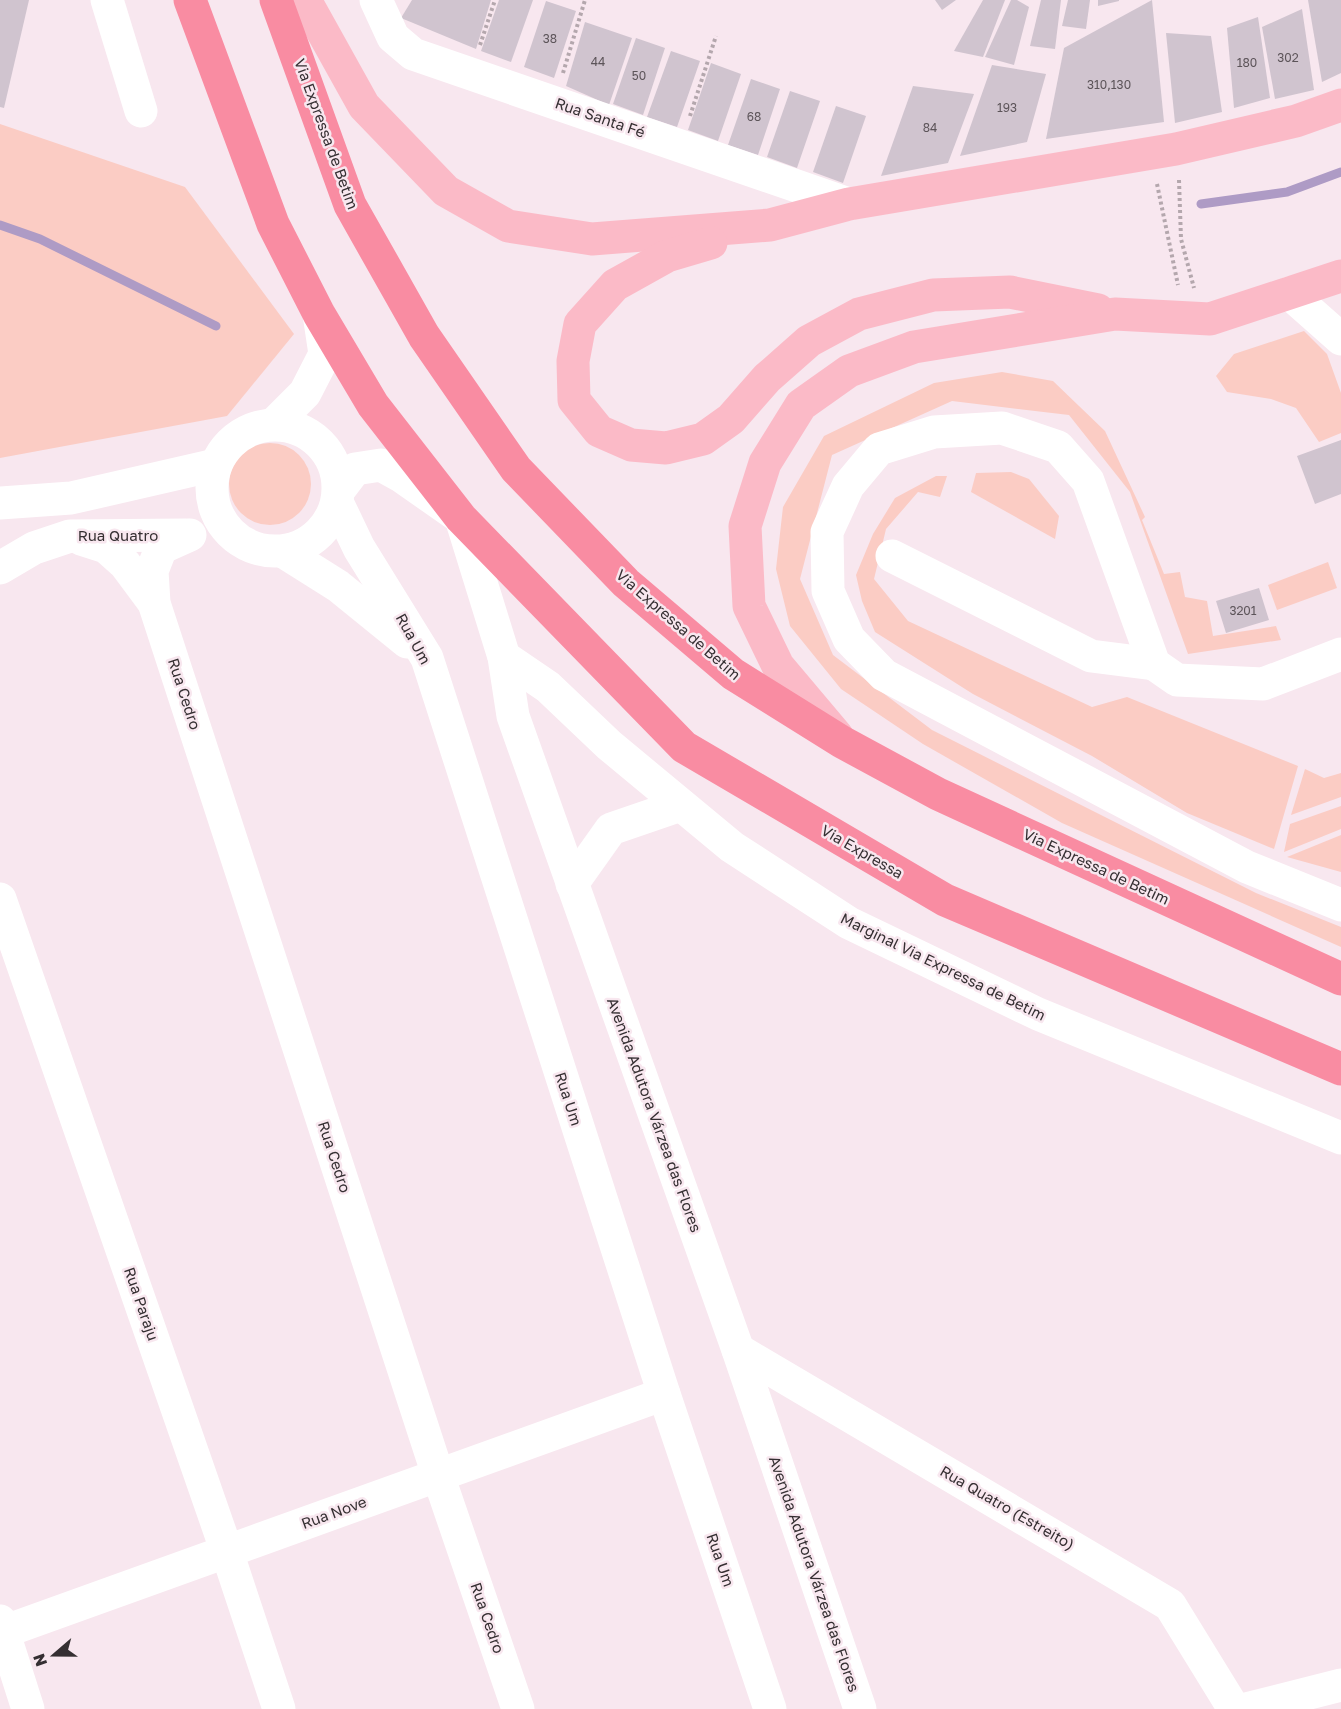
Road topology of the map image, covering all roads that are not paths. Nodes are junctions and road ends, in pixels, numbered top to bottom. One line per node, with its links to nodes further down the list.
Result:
1 (107, 0): 7 (street)
2 (190, 0): 12 (highway, Via Expressa)
3 (276, 0): 31 (highway, Via Expressa de Betim)
4 (305, 0): 9 (main road)
5 (376, 0): 8 (street, Rua Santa Fé)
6 (1341, 105): 8 (main road)
7 (141, 111)
8 (849, 204): 9 (main road)
9 (770, 225): 13 (main road)
10 (1341, 276): 11 (main road)
11 (1289, 293): 13 (main road); 14 (street)
12 (319, 314): 15 (street); 19 (highway, Via Expressa)
13 (1115, 314): 31 (main road)
14 (1341, 339)
15 (274, 424): 16 (street); 17 (street)
16 (215, 465): 18 (street); 22 (street)
17 (338, 496): 19 (street); 23 (street); 29 (street, Rua Um)
18 (0, 503)
19 (461, 518): 28 (street, Avenida Adutora Várzea das Flores); 37 (highway, Via Expressa)
20 (190, 535): 21 (street, Rua Quatro); 22 (street, Rua Quatro); 26 (street, Rua Cedro)
21 (70, 536): 25 (street, Rua Quatro); 26 (street, Rua Cedro)
22 (243, 544): 23 (street)
23 (284, 552): 29 (street)
24 (892, 556): 30 (street)
25 (0, 568)
26 (154, 603): 41 (street, Rua Cedro)
27 (1341, 654): 30 (street)
28 (504, 657): 32 (street, Marginal Via Expressa de Betim); 33 (street, Avenida Adutora Várzea das Flores)
29 (427, 658): 40 (street, Rua Um)
30 (1154, 664): 35 (street)
31 (842, 742): 36 (highway, Via Expressa de Betim)
32 (681, 805): 33 (street); 38 (street, Marginal Via Expressa de Betim)
33 (572, 885): 39 (street, Avenida Adutora Várzea das Flores)
34 (0, 899): 42 (street, Rua Paraju)
35 (1341, 905)
36 (1341, 979)
37 (1341, 1069)
38 (1341, 1138)
39 (738, 1350): 49 (street, Avenida Adutora Várzea das Flores); 50 (street, Rua Quatro (Estreito))
40 (664, 1394): 41 (street, Rua Nove); 48 (street, Rua Um)
41 (438, 1475): 42 (street, Rua Nove); 47 (street, Rua Cedro)
42 (227, 1552): 43 (street, Rua Nove); 46 (street, Rua Paraju)
43 (2, 1626): 45 (street)
44 (1341, 1684): 51 (street)
45 (28, 1709)
46 (279, 1709)
47 (518, 1709)
48 (770, 1709)
49 (860, 1709)
50 (1234, 1709)
51 (1246, 1709)

